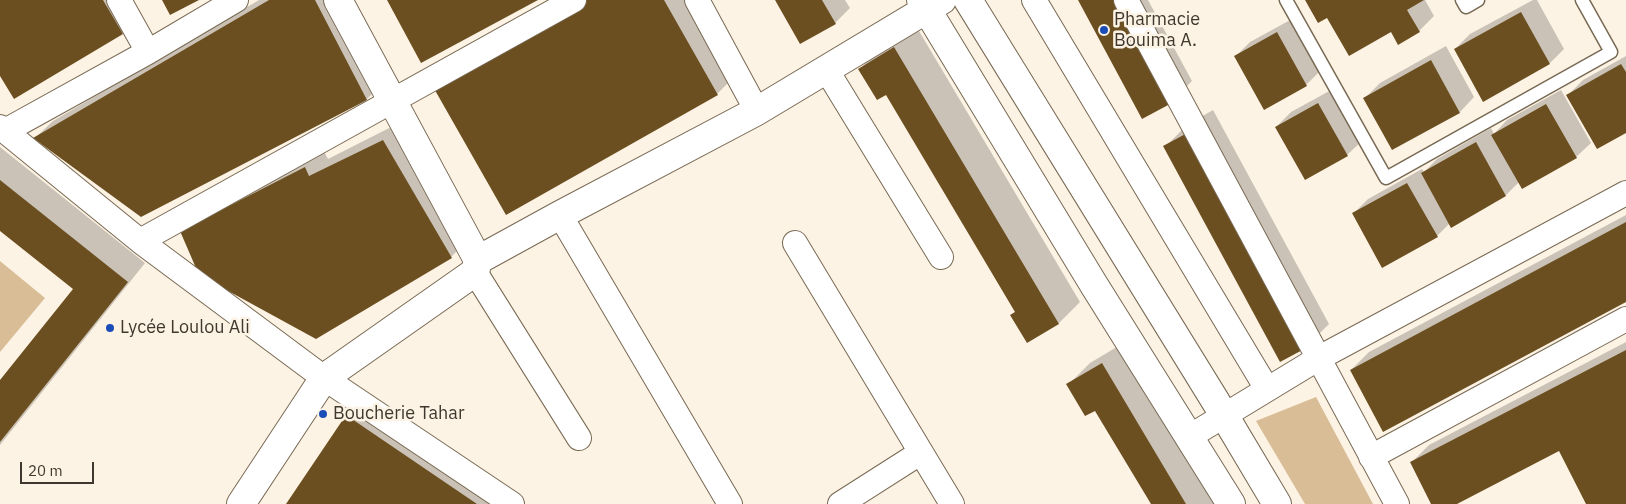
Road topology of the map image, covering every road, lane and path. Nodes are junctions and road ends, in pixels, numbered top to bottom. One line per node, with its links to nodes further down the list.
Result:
1 (119, 0): 14 (street)
2 (236, 0): 14 (street)
3 (338, 0): 16 (street)
4 (574, 0): 16 (street)
5 (697, 0): 17 (street)
6 (968, 0): 29 (street)
7 (1034, 0): 28 (street)
8 (1126, 0): 26 (street)
9 (1286, 0): 12 (lane)
10 (1462, 0): 11 (lane)
11 (1478, 0)
12 (1582, 0)
13 (930, 3): 15 (street); 30 (street)
14 (148, 52): 18 (street)
15 (826, 69): 17 (street); 23 (street)
16 (392, 101): 21 (street); 24 (street)
17 (757, 111): 20 (street)
18 (2, 129): 21 (street)
19 (1626, 193): 26 (street)
20 (560, 215): 24 (street); 36 (street)
21 (140, 241): 27 (street)
22 (795, 243): 32 (street)
23 (942, 257)
24 (476, 266): 27 (street); 31 (street)
25 (1626, 319): 33 (street)
26 (1318, 358): 28 (street); 33 (street)
27 (324, 378): 34 (street); 35 (street)
28 (1267, 389): 29 (street)
29 (1224, 415): 30 (street); 40 (street)
30 (1189, 437): 39 (street)
31 (579, 438)
32 (920, 453): 37 (street); 38 (street)
33 (1372, 457): 41 (street)
34 (241, 504)
35 (512, 504)
36 (730, 504)
37 (840, 504)
38 (952, 504)
39 (1231, 504)
40 (1277, 504)
41 (1397, 504)

